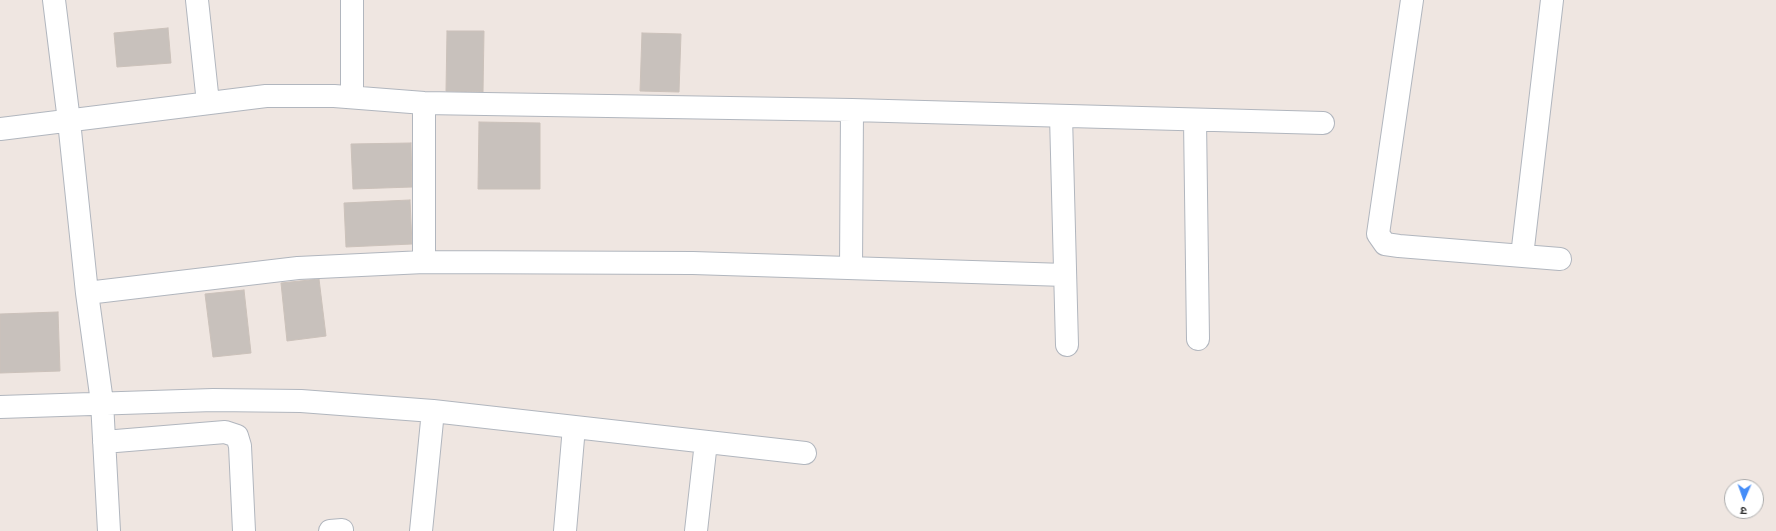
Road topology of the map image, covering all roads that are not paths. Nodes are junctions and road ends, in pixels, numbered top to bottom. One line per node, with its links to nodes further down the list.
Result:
1 (54, 0): 12 (street)
2 (197, 0): 7 (street)
3 (352, 0): 6 (street)
4 (1412, 0): 15 (street)
5 (1552, 0): 15 (street)
6 (352, 97): 7 (street); 8 (street)
7 (208, 103): 12 (street)
8 (424, 103): 9 (street); 17 (street)
9 (852, 110): 10 (street); 18 (street)
10 (1061, 116): 11 (street); 19 (street)
11 (1195, 120): 13 (street); 21 (street)
12 (69, 121): 14 (street); 20 (street)
13 (1323, 123)
14 (0, 129)
15 (1522, 256): 16 (street)
16 (1560, 259)
17 (424, 262): 18 (street); 20 (street)
18 (850, 268): 19 (street)
19 (1065, 275): 22 (street)
20 (87, 293): 23 (street)
21 (1198, 339)
22 (1067, 345)
23 (102, 402): 24 (street); 25 (street); 27 (street)
24 (0, 407)
25 (433, 411): 26 (street); 32 (street)
26 (574, 426): 28 (street); 33 (street)
27 (104, 442): 30 (street); 31 (street)
28 (706, 442): 29 (street); 34 (street)
29 (805, 453)
30 (109, 531)
31 (244, 531)
32 (420, 531)
33 (564, 531)
34 (696, 531)

